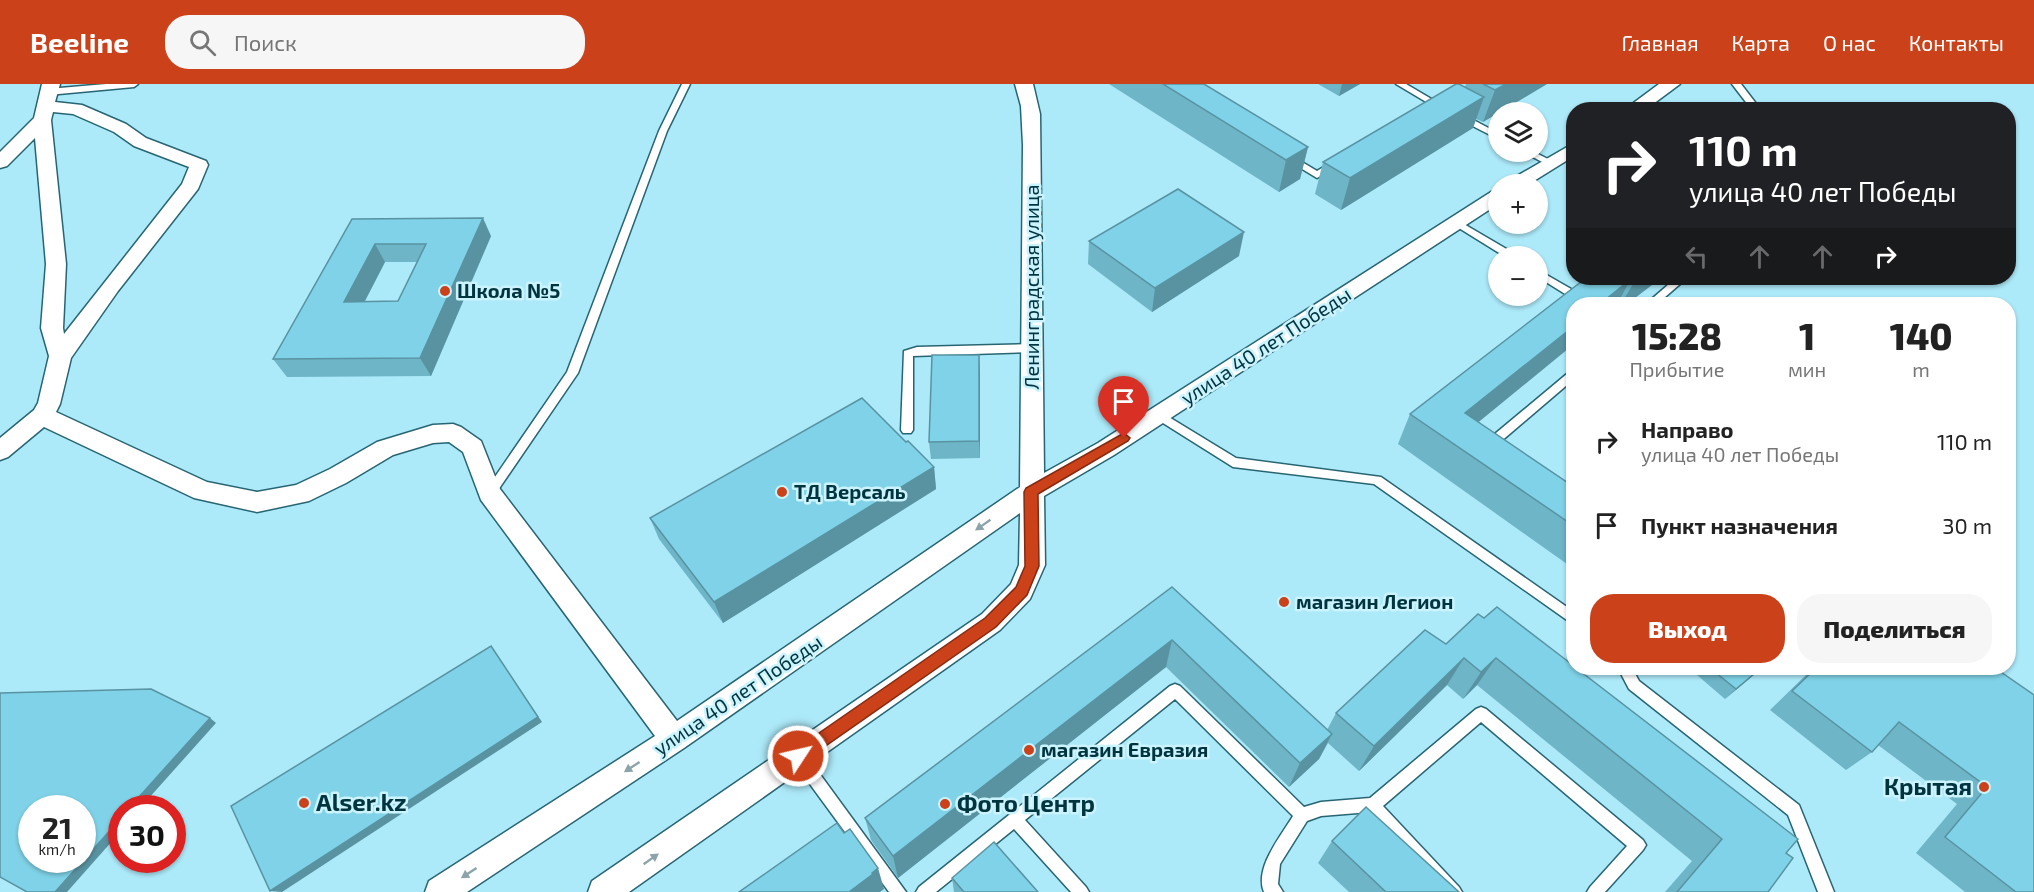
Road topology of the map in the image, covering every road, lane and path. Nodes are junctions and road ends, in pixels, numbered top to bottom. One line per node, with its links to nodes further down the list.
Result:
1 (135, 84): 7 (lane)
2 (686, 84): 38 (lane)
3 (1024, 84): 29 (street, Ленинградская улица)
4 (1400, 84): 8 (lane)
5 (1671, 84): 9 (street)
6 (1736, 84): 10 (lane)
7 (46, 101): 18 (street); 30 (street); 30 (street)
8 (1440, 101): 11 (lane); 12 (lane)
9 (1644, 102)
10 (1751, 102)
11 (1446, 109)
12 (1426, 110)
13 (1456, 115): 14 (lane)
14 (1488, 131)
15 (1279, 151): 17 (lane)
16 (1566, 153): 20 (street)
17 (1347, 157)
18 (0, 162)
19 (1548, 162): 20 (lane)
20 (1551, 163): 21 (street)
21 (1533, 174)
22 (1488, 203): 23 (street, улица 40 лет Победы)
23 (1457, 223): 24 (lane); 32 (street, улица 40 лет Победы)
24 (1495, 246)
25 (1548, 279): 27 (lane)
26 (1674, 285): 28 (lane)
27 (1577, 297)
28 (1659, 297)
29 (1033, 348): 34 (lane); 37 (street, Ленинградская улица)
30 (60, 356): 33 (street)
31 (1566, 379): 36 (lane)
32 (1160, 415): 37 (street, улица 40 лет Победы); 39 (lane)
33 (42, 416): 35 (street); 38 (street)
34 (907, 430)
35 (0, 451)
36 (1492, 457)
37 (1031, 492): 41 (street, улица 40 лет Победы, one-way to 41); 42 (street)
38 (490, 493): 41 (street)
39 (1566, 614)
40 (1629, 675): 54 (lane)
41 (674, 740): 47 (street, улица 40 лет Победы, one-way to 47)
42 (798, 756): 48 (street, one-way to 42); 49 (lane)
43 (1373, 805): 44 (lane); 52 (lane); 53 (lane)
44 (1302, 815): 45 (lane); 46 (lane)
45 (1015, 819): 50 (lane); 51 (lane)
46 (1270, 890)
47 (440, 892)
48 (603, 892)
49 (898, 892)
50 (924, 892)
51 (1081, 892)
52 (1454, 892)
53 (1595, 892)
54 (1826, 892)

